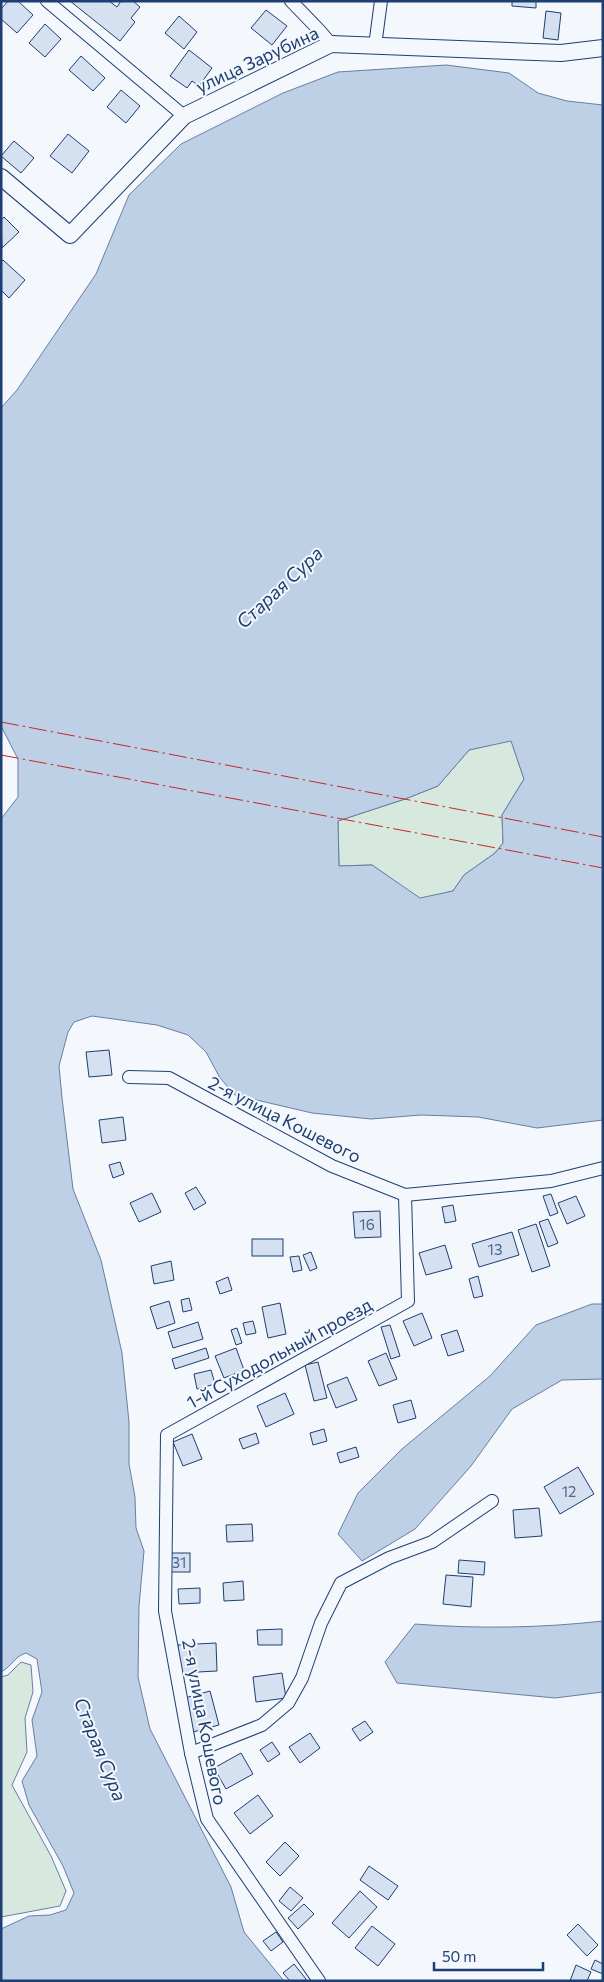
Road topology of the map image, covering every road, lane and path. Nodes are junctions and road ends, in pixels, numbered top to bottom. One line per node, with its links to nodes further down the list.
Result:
1 (47, 1): 7 (street)
2 (291, 1): 4 (street)
3 (381, 1): 5 (street)
4 (330, 44): 5 (street, улица Зарубина); 7 (street, улица Зарубина)
5 (374, 46): 6 (street, улица Зарубина)
6 (603, 48)
7 (184, 116): 8 (street, улица Зарубина)
8 (1, 177)
9 (130, 1077): 11 (street, 2-я улица Кошевого)
10 (603, 1168): 11 (street, 2-я улица Кошевого)
11 (405, 1195): 12 (street, 1-й Суходольный проезд)
12 (167, 1435): 14 (street, 2-я улица Кошевого)
13 (492, 1500): 14 (street)
14 (191, 1753): 15 (street, 2-я улица Кошевого)
15 (319, 1981)

